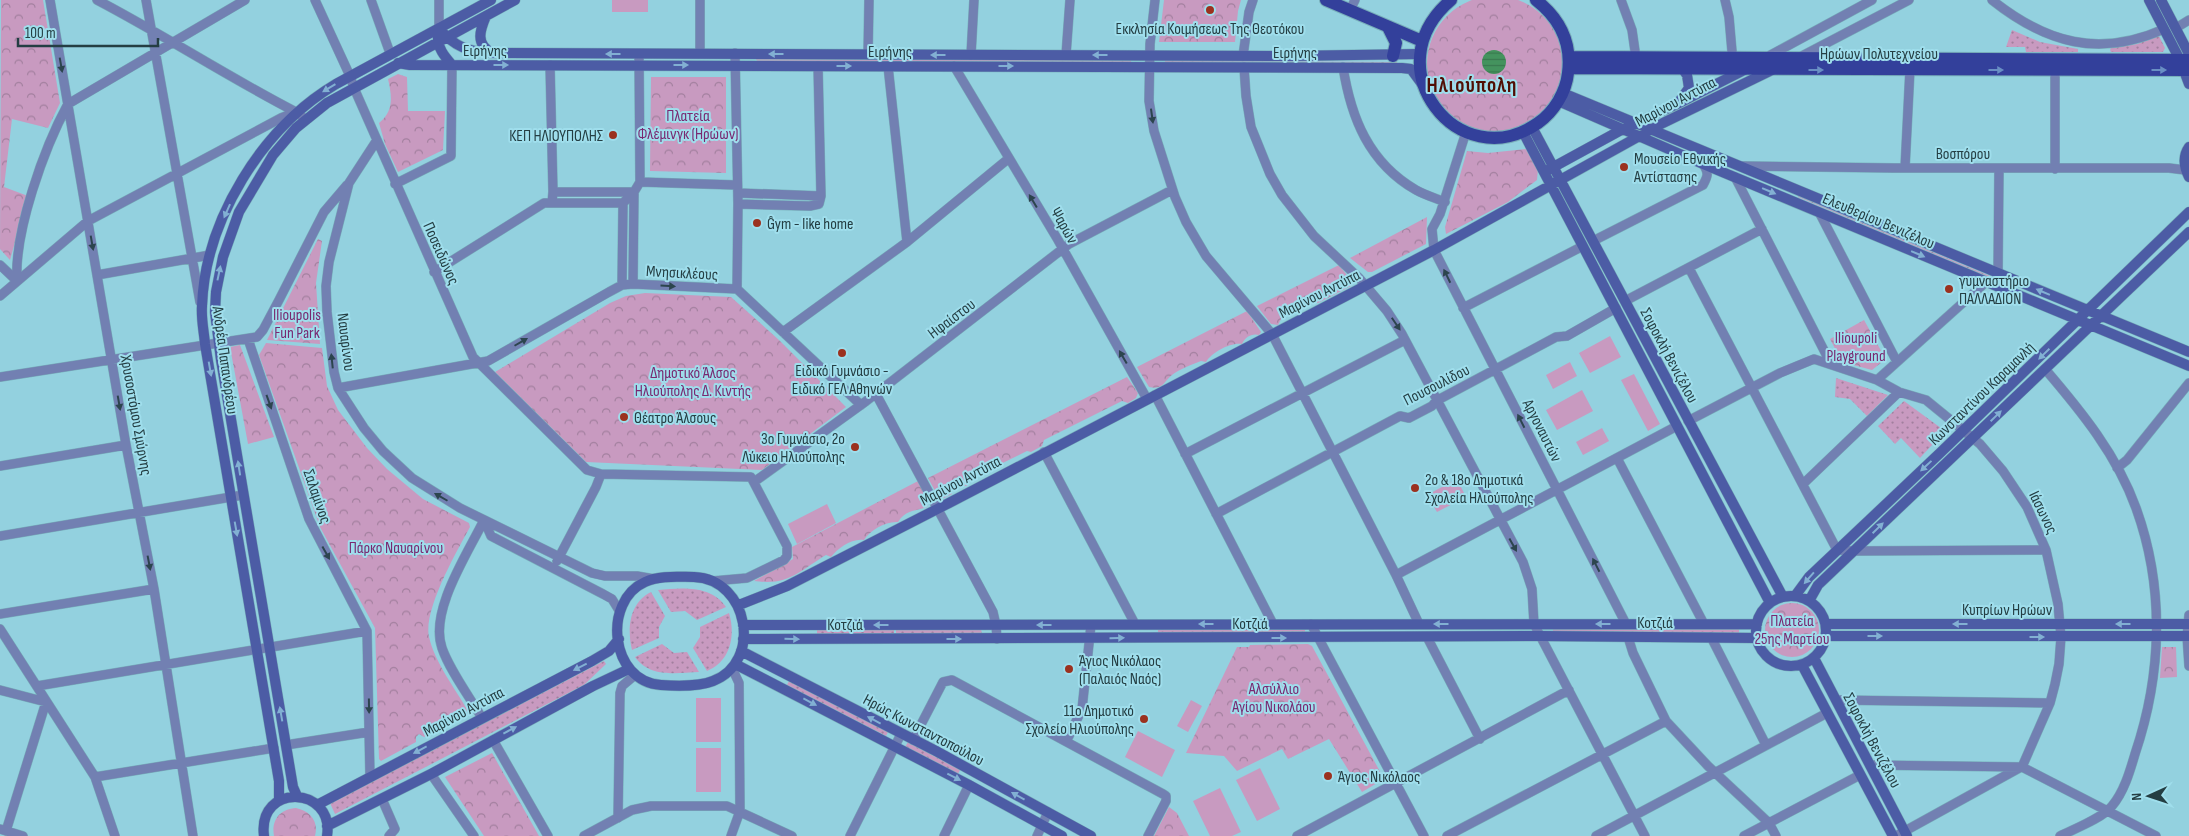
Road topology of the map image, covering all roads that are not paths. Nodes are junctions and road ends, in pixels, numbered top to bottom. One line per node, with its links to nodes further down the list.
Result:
1 (50, 0): 79 (street, Χρυσοστόμου Σμύρνης, one-way to 79)
2 (97, 0): 30 (street)
3 (146, 0): 30 (street)
4 (245, 0): 36 (street)
5 (315, 0): 74 (street, Ποσειδώνος)
6 (371, 0): 38 (street)
7 (439, 0): 31 (street)
8 (491, 0): 31 (street, Ανδρέα Παπανδρέου)
9 (515, 0): 27 (street, Ανδρέα Παπανδρέου)
10 (700, 0): 40 (street)
11 (869, 0): 45 (street)
12 (974, 0): 46 (street)
13 (1070, 0): 47 (street)
14 (1155, 0): 48 (street)
15 (1253, 0): 49 (street)
16 (1326, 0): 26 (main road)
17 (1451, 0): 35 (main road)
18 (1536, 0): 55 (main road)
19 (1622, 0): 51 (street)
20 (1725, 0): 58 (street)
21 (1872, 0): 52 (street, Μαρίνου Αντύπα)
22 (1909, 0): 53 (street, Μαρίνου Αντύπα)
23 (1992, 0): 37 (street)
24 (2149, 0): 33 (street)
25 (2161, 0): 32 (street)
26 (1353, 5): 29 (main road)
27 (486, 16): 34 (street, Ανδρέα Παπανδρέου); 39 (street)
28 (2189, 20): 32 (street)
29 (1388, 27): 35 (main road); 50 (main road)
30 (151, 28): 36 (street); 42 (street)
31 (439, 28): 34 (street, Ειρήνης); 38 (street, Ανδρέα Παπανδρέου)
32 (2176, 28): 57 (street)
33 (2164, 29): 37 (street); 57 (street)
34 (442, 40): 39 (street, Ειρήνης); 56 (street, Ανδρέα Παπανδρέου); 59 (street, Ειρήνης)
35 (1422, 41): 44 (main road)
36 (172, 42): 42 (street); 81 (street)
37 (2090, 45): 54 (street)
38 (390, 53): 74 (street, Ανδρέα Παπανδρέου)
39 (493, 53): 43 (street, Ειρήνης, one-way to 39)
40 (700, 53): 41 (street, Ειρήνης); 43 (street, Ειρήνης)
41 (735, 53): 45 (street, Ειρήνης, one-way to 41); 62 (street)
42 (155, 54): 79 (street); 98 (street)
43 (639, 54): 60 (street)
44 (1420, 54): 50 (street, Ειρήνης); 75 (main road)
45 (868, 55): 46 (street, Ειρήνης, one-way to 45)
46 (971, 55): 47 (street, Ειρήνης)
47 (1066, 55): 48 (street, Ειρήνης, one-way to 47)
48 (1149, 55): 49 (street, Ειρήνης); 66 (street)
49 (1244, 56): 50 (street, Ειρήνης)
50 (1393, 56)
51 (1636, 58): 55 (main road, Ηρώων Πολυτεχνείου); 58 (main road, Ηρώων Πολυτεχνείου)
52 (1764, 59): 53 (main road, Ηρώων Πολυτεχνείου); 58 (main road, Ηρώων Πολυτεχνείου); 70 (street, Μαρίνου Αντύπα)
53 (1795, 60): 54 (main road, Ηρώων Πολυτεχνείου); 72 (street, Μαρίνου Αντύπα)
54 (2091, 60): 57 (main road, Ηρώων Πολυτεχνείου)
55 (1569, 62): 69 (main road, Ηρώων Πολυτεχνείου); 78 (main road)
56 (398, 63): 59 (street); 77 (street, Ανδρέα Παπανδρέου)
57 (2186, 63): 73 (main road, Ηρώων Πολυτεχνείου, one-way to 57); 76 (street)
58 (1733, 64): 69 (main road, Ηρώων Πολυτεχνείου); 70 (main road, Ηρώων Πολυτεχνείου)
59 (452, 65): 61 (street, Ειρήνης, one-way to 61); 104 (street)
60 (639, 65): 61 (street, Ειρήνης); 62 (street, Ειρήνης, one-way to 62); 101 (street)
61 (550, 66): 107 (street)
62 (735, 66): 63 (street, Ειρήνης); 105 (street)
63 (818, 66): 64 (street, Ειρήνης, one-way to 64); 109 (street)
64 (888, 66): 65 (street, Ειρήνης); 120 (street)
65 (954, 66): 66 (street, Ειρήνης, one-way to 66); 91 (street, Ψαρών)
66 (1149, 67): 67 (street, Ειρήνης); 106 (street, one-way to 106)
67 (1244, 67): 68 (street, Ειρήνης); 135 (street)
68 (1343, 67): 75 (street, Ειρήνης); 110 (street)
69 (1682, 68): 80 (street)
70 (1747, 69): 72 (main road, Ηρώων Πολυτεχνείου); 80 (street, Μαρίνου Αντύπα)
71 (1910, 69): 72 (main road, Ηρώων Πολυτεχνείου, one-way to 71); 73 (main road, Ηρώων Πολυτεχνείου, one-way to 73); 94 (street)
72 (1772, 70): 84 (street, Μαρίνου Αντύπα)
73 (2054, 70): 96 (street)
74 (350, 76): 77 (street, Ποσειδώνος); 81 (street, Ανδρέα Παπανδρέου, one-way to 81)
75 (1422, 84): 87 (main road)
76 (2189, 84)
77 (354, 88): 82 (street, Ανδρέα Παπανδρέου); 89 (street, Ποσειδώνος)
78 (1560, 97): 83 (street, Ελευθερίου Βενιζέλου); 85 (main road); 86 (street, Ελευθερίου Βενιζέλου)
79 (68, 104): 116 (street, Χρυσοστόμου Σμύρνης); 131 (street)
80 (1677, 104): 83 (street, Μαρίνου Αντύπα)
81 (296, 112): 82 (street); 98 (street); 124 (street, Ανδρέα Παπανδρέου, one-way to 124)
82 (305, 120): 150 (street, Ανδρέα Παπανδρέου, one-way to 82)
83 (1638, 123): 84 (street, Ελευθερίου Βενιζέλου); 86 (street, Μαρίνου Αντύπα)
84 (1653, 129): 88 (street, Μαρίνου Αντύπα); 93 (street, Ελευθερίου Βενιζέλου)
85 (1527, 130): 87 (main road); 97 (street, Σοφοκλή Βενιζέλου)
86 (1623, 130): 88 (street, Ελευθερίου Βενιζέλου); 97 (street, Μαρίνου Αντύπα)
87 (1466, 132): 110 (street)
88 (1639, 137): 92 (street, Ελευθερίου Βενιζέλου); 102 (street, Μαρίνου Αντύπα)
89 (377, 140): 103 (street, Ναυαρίνου); 104 (street, Ποσειδώνος)
90 (2189, 146): 99 (street)
91 (1008, 159): 120 (street); 122 (street, Ψαρών, one-way to 91)
92 (1703, 164): 100 (street, Ελευθερίου Βενιζέλου); 119 (street)
93 (1740, 166): 94 (street, Βοσπόρου); 129 (street, Ελευθερίου Βενιζέλου)
94 (1905, 168): 95 (street, Βοσπόρου)
95 (1999, 168): 96 (street, Βοσπόρου); 129 (street)
96 (2056, 169): 99 (street, Βοσπόρου)
97 (1549, 170): 102 (street, Σοφοκλή Βενιζέλου)
98 (176, 174): 116 (street); 125 (street)
99 (2187, 174)
100 (1735, 177): 114 (street, Ελευθερίου Βενιζέλου, one-way to 114); 117 (street)
101 (640, 182): 105 (street); 108 (street)
102 (1556, 182): 119 (street, Σοφοκλή Βενιζέλου); 121 (street, Σοφοκλή Βενιζέλου); 123 (street, Μαρίνου Αντύπα)
103 (349, 183): 148 (street); 164 (street, Ναυαρίνου, one-way to 103)
104 (395, 184): 128 (street, Ποσειδώνος)
105 (737, 189): 109 (street); 113 (street)
106 (1172, 190): 122 (street, Ηφαίστου); 147 (street)
107 (553, 192): 108 (street); 111 (street)
108 (634, 192): 112 (street); 133 (street)
109 (821, 196): 113 (street)
110 (1445, 202): 123 (street)
111 (552, 203): 112 (street); 128 (street)
112 (623, 203): 134 (street)
113 (738, 204): 136 (street)
114 (1819, 212): 132 (street, Ελευθερίου Βενιζέλου, one-way to 132); 155 (street)
115 (2189, 212): 142 (street, Κωνσταντίνου Καραμανλή)
116 (88, 221): 130 (street, Χρυσοστόμου Σμύρνης, one-way to 130); 131 (street)
117 (1762, 229): 127 (street); 156 (street)
118 (2189, 232): 143 (street, Κωνσταντίνου Καραμανλή)
119 (1594, 241): 138 (street, Σοφοκλή Βενιζέλου)
120 (907, 242): 146 (street)
121 (1583, 246): 139 (street); 140 (street, Σοφοκλή Βενιζέλου)
122 (1062, 250): 167 (street, Ηφαίστου); 168 (street, Ψαρών, one-way to 122)
123 (1434, 250): 135 (street, Μαρίνου Αντύπα); 139 (street, Αργοναυτών, one-way to 123)
124 (210, 255): 125 (street); 141 (street, Ανδρέα Παπανδρέου)
125 (192, 258): 130 (street); 141 (street)
126 (0, 265): 131 (street)
127 (1689, 268): 138 (street); 163 (street)
128 (434, 272): 154 (street, Ποσειδώνος)
129 (1998, 273): 142 (street, Ελευθερίου Βενιζέλου, one-way to 129)
130 (97, 275): 153 (street, Χρυσοστόμου Σμύρνης)
131 (17, 281): 137 (street)
132 (1986, 282): 144 (street, Ελευθερίου Βενιζέλου); 155 (street)
133 (633, 284): 134 (street, Μνησικλέους); 136 (street, Μνησικλέους, one-way to 136)
134 (622, 285): 154 (street, Μνησικλέους, one-way to 134)
135 (1365, 286): 147 (street, Μαρίνου Αντύπα); 149 (street, one-way to 149)
136 (737, 289): 146 (street, Μνησικλέους)
137 (0, 296)
138 (1625, 301): 171 (street, Σοφοκλή Βενιζέλου)
139 (1463, 308): 159 (street, Αργοναυτών)
140 (1616, 308): 159 (street, Πουσουλίδου); 172 (street, Σοφοκλή Βενιζέλου)
141 (201, 309): 151 (street, Ανδρέα Παπανδρέου)
142 (2088, 310): 143 (street, Ελευθερίου Βενιζέλου); 144 (street, Κωνσταντίνου Καραμανλή)
143 (2101, 316): 145 (street, Κωνσταντίνου Καραμανλή); 152 (street, Ελευθερίου Βενιζέλου)
144 (2079, 320): 145 (street, Ελευθερίου Βενιζέλου); 173 (street, Κωνσταντίνου Καραμανλή, one-way to 173)
145 (2091, 325): 157 (street, Ελευθερίου Βενιζέλου); 158 (street, Κωνσταντίνου Καραμανλή)
146 (783, 332): 170 (street, Μνησικλέους)
147 (1272, 334): 165 (street); 168 (street, Μαρίνου Αντύπα)
148 (248, 339): 150 (street); 227 (street, Σαλαμίνος, one-way to 227)
149 (1405, 340): 165 (street); 169 (street)
150 (219, 342): 151 (street); 186 (street, Ανδρέα Παπανδρέου, one-way to 150)
151 (206, 344): 153 (street); 187 (street, Ανδρέα Παπανδρέου, one-way to 187)
152 (2189, 352)
153 (112, 359): 160 (street); 175 (street, Χρυσοστόμου Σμύρνης, one-way to 175)
154 (477, 362): 164 (street, Μνησικλέους); 182 (street, Ποσειδώνος)
155 (1897, 362): 161 (street)
156 (1831, 364): 161 (street, Ιάσωνος); 163 (street, Ιάσωνος)
157 (2189, 366)
158 (2045, 369): 174 (street, Κωνσταντίνου Καραμανλή, one-way to 158); 181 (street)
159 (1495, 371): 169 (street, Πουσουλίδου); 185 (street, Αργοναυτών, one-way to 159)
160 (0, 377)
161 (1877, 380): 166 (street, Ιάσωνος)
162 (2189, 383): 181 (street)
163 (1752, 387): 171 (street, Ιάσωνος); 184 (street)
164 (338, 388): 191 (street, Ναυαρίνου, one-way to 164)
165 (1301, 392): 177 (street); 178 (street)
166 (1899, 392): 173 (street, Ιάσωνος); 184 (street)
167 (876, 394): 170 (street, Ηφαίστου); 188 (street)
168 (1151, 397): 176 (street, Μαρίνου Αντύπα); 178 (street, Ψαρών)
169 (1436, 401): 177 (street, Πουσουλίδου); 192 (street)
170 (861, 405): 183 (street, Ηφαίστου)
171 (1688, 421): 204 (street, Σοφοκλή Βενιζέλου)
172 (1677, 426): 179 (street); 206 (street, Σοφοκλή Βενιζέλου)
173 (1964, 429): 174 (street, Ιάσωνος); 194 (street, Κωνσταντίνου Καραμανλή, one-way to 194)
174 (1973, 437): 195 (street, Ιάσωνος); 196 (street, Κωνσταντίνου Καραμανλή, one-way to 174)
175 (126, 444): 180 (street); 189 (street, Χρυσοστόμου Σμύρνης)
176 (1044, 452): 188 (street, Μαρίνου Αντύπα); 211 (street)
177 (1333, 453): 190 (street, Πουσουλίδου); 199 (street)
178 (1185, 454): 190 (street, Ψαρών)
179 (1617, 458): 185 (street); 218 (street)
180 (0, 466)
181 (2117, 468): 222 (street)
182 (601, 474): 183 (street); 197 (street)
183 (754, 482): 201 (street)
184 (1803, 484): 194 (street)
185 (1557, 491): 192 (street); 217 (street, Αργοναυτών, one-way to 185)
186 (244, 495): 187 (street); 243 (street, Ανδρέα Παπανδρέου)
187 (230, 497): 189 (street); 244 (street, Ανδρέα Παπανδρέου, one-way to 244)
188 (938, 508): 207 (street, Μαρίνου Αντύπα); 224 (street)
189 (139, 512): 193 (street); 202 (street, Χρυσοστόμου Σμύρνης, one-way to 202)
190 (1216, 514): 213 (street, Ψαρών)
191 (484, 520): 197 (street, Ναυαρίνου); 198 (street, Ναυαρίνου); 259 (street)
192 (1500, 521): 199 (street); 216 (street, one-way to 216)
193 (0, 536)
194 (1838, 550): 196 (street); 203 (street, Κωνσταντίνου Καραμανλή, one-way to 203)
195 (2046, 550): 196 (street); 221 (street, Ιάσωνος)
196 (1854, 551): 205 (street, Κωνσταντίνου Καραμανλή)
197 (559, 558): 198 (street); 200 (street, Ναυαρίνου)
198 (554, 568): 208 (street, Ναυαρίνου)
199 (1396, 576): 215 (street)
200 (654, 579): 201 (street); 208 (street)
201 (713, 581): 207 (street)
202 (154, 589): 209 (street); 248 (street, Χρυσοστόμου Σμύρνης)
203 (1794, 596): 204 (street); 205 (street)
204 (1783, 597): 206 (street)
205 (1809, 601): 220 (street)
206 (1770, 603): 219 (street)
207 (739, 606): 223 (street)
208 (620, 612): 240 (street)
209 (0, 614)
210 (2188, 621): 222 (street, Κυπρίων Ηρώων); 232 (street)
211 (1135, 624): 212 (street, Κοτζιά); 225 (street, Κοτζιά)
212 (1150, 624): 213 (street, Κοτζιά, one-way to 212); 237 (street)
213 (1273, 624): 214 (street, Κοτζιά)
214 (1311, 624): 215 (street, Κοτζιά); 238 (street)
215 (1419, 624): 216 (street, Κοτζιά, one-way to 215)
216 (1534, 624): 217 (street, Κοτζιά, one-way to 216); 228 (street)
217 (1626, 624): 218 (street, Κοτζιά)
218 (1704, 624): 219 (street, Κοτζιά)
219 (1757, 624): 239 (street)
220 (1826, 624): 221 (street, Κυπρίων Ηρώων, one-way to 220); 230 (street)
221 (2060, 624): 222 (street, Κυπρίων Ηρώων, one-way to 221); 235 (street, Ιάσωνος)
222 (2157, 624): 231 (street)
223 (743, 625): 224 (street, Κοτζιά, one-way to 223); 241 (street)
224 (996, 625): 225 (street, Κοτζιά, one-way to 224); 242 (street)
225 (1091, 625): 236 (street)
226 (0, 629): 252 (street)
227 (367, 631): 243 (street); 261 (street, Σαλαμίνος, one-way to 261)
228 (1540, 636): 229 (street, Κοτζιά); 233 (street, Κοτζιά); 254 (street)
229 (1628, 636): 234 (street, Κοτζιά); 260 (street)
230 (1826, 636): 235 (street, Κυπρίων Ηρώων, one-way to 235); 246 (street)
231 (2157, 636): 232 (street, Κυπρίων Ηρώων); 235 (street, Κυπρίων Ηρώων); 288 (street)
232 (2188, 636): 250 (street)
233 (1427, 637): 238 (street, Κοτζιά); 263 (street)
234 (1711, 637): 239 (street, Κοτζιά); 268 (street)
235 (2061, 637): 257 (street, Ιάσωνος)
236 (1090, 638): 237 (street, Κοτζιά, one-way to 237); 242 (street, Κοτζιά); 266 (street)
237 (1151, 638): 238 (street, Κοτζιά, one-way to 238)
238 (1318, 638): 280 (street)
239 (1757, 638): 247 (street)
240 (619, 639): 251 (street); 259 (street, Μαρίνου Αντύπα, one-way to 259)
241 (743, 639): 242 (street, Κοτζιά, one-way to 242); 245 (street)
242 (997, 639)
243 (269, 647): 244 (street); 267 (street, Ανδρέα Παπανδρέου, one-way to 243)
244 (256, 649): 248 (street); 270 (street, Ανδρέα Παπανδρέου)
245 (741, 651): 249 (street); 262 (street, Ηρώς Κωνσταντοπούλου, one-way to 245)
246 (1814, 658): 247 (street); 255 (street, Σοφοκλή Βενιζέλου)
247 (1802, 664): 258 (street, Σοφοκλή Βενιζέλου)
248 (167, 665): 252 (street); 272 (street, Χρυσοστόμου Σμύρνης)
249 (734, 666): 251 (street); 269 (street, Ηρώς Κωνσταντοπούλου, one-way to 269); 286 (street)
250 (2189, 666)
251 (632, 672): 264 (street, one-way to 251); 290 (street)
252 (37, 686): 256 (street)
253 (0, 690): 256 (street)
254 (1568, 690): 263 (street); 271 (street)
255 (1836, 700): 257 (street); 273 (street, Σοφοκλή Βενιζέλου)
256 (46, 702): 278 (street); 293 (street)
257 (2050, 703): 274 (street, Ιάσωνος)
258 (1828, 713): 268 (street); 277 (street, Σοφοκλή Βενιζέλου)
259 (482, 718): 279 (street, Μαρίνου Αντύπα, one-way to 279)
260 (1666, 721): 271 (street); 275 (street)
261 (369, 732): 267 (street); 279 (street, Σαλαμίνος)
262 (902, 734): 265 (street, Ηρώς Κωνσταντοπούλου); 269 (street)
263 (1480, 738): 280 (street)
264 (493, 740): 276 (street); 302 (street)
265 (913, 740): 266 (street); 287 (street, Ηρώς Κωνσταντοπούλου, one-way to 265)
266 (1067, 740): 311 (street)
267 (286, 745): 282 (street, Ανδρέα Παπανδρέου)
268 (1766, 745): 275 (street)
269 (894, 747): 281 (street, Ηρώς Κωνσταντοπούλου, one-way to 281); 306 (street)
270 (274, 748): 272 (street); 284 (street, Ανδρέα Παπανδρέου)
271 (1602, 754): 289 (street); 314 (street)
272 (182, 763): 278 (street); 298 (street, Χρυσοστόμου Σμύρνης)
273 (1870, 765): 274 (street); 295 (street, Σοφοκλή Βενιζέλου)
274 (2022, 767): 288 (street); 295 (street)
275 (1716, 772): 289 (street); 291 (street)
276 (431, 774): 283 (street); 301 (street)
277 (1860, 775): 291 (street); 295 (street, Σοφοκλή Βενιζέλου)
278 (95, 777): 297 (street)
279 (370, 777): 285 (street, Μαρίνου Αντύπα)
280 (1396, 783): 312 (street); 313 (street)
281 (970, 785): 292 (street, Ηρώς Κωνσταντοπούλου); 307 (street)
282 (297, 796): 284 (street); 285 (street)
283 (382, 799): 294 (street); 300 (street)
284 (279, 800): 299 (street)
285 (317, 805): 294 (street)
286 (740, 811): 290 (street); 304 (street); 305 (street)
287 (1048, 812): 292 (street); 310 (street, Ηρώς Κωνσταντοπούλου)
288 (2107, 812): 319 (street); 320 (street)
289 (1634, 815): 315 (street); 316 (street)
290 (618, 818): 303 (street)
291 (1769, 823): 317 (street); 318 (street)
292 (1041, 825): 308 (street); 309 (street, Ηρώς Κωνσταντοπούλου)
293 (3, 830): 296 (street)
294 (327, 831)
295 (1900, 835)
296 (22, 836)
297 (115, 836)
298 (193, 836)
299 (263, 836)
300 (389, 836)
301 (474, 836)
302 (548, 836)
303 (584, 836)
304 (730, 836)
305 (792, 836)
306 (850, 836)
307 (944, 836)
308 (1037, 836)
309 (1062, 836)
310 (1091, 836)
311 (1148, 836)
312 (1297, 836)
313 (1424, 836)
314 (1448, 836)
315 (1596, 836)
316 (1645, 836)
317 (1744, 836)
318 (1776, 836)
319 (2060, 836)
320 (2156, 836)

